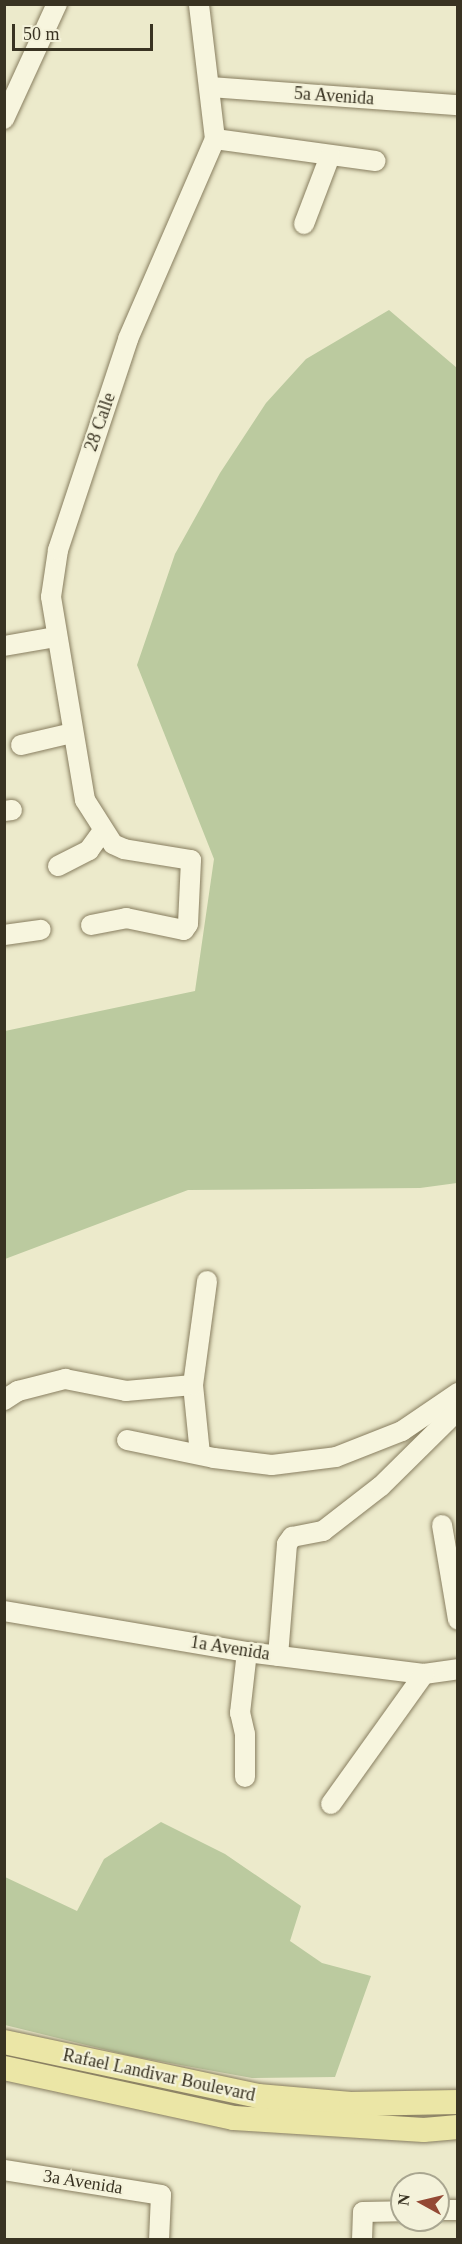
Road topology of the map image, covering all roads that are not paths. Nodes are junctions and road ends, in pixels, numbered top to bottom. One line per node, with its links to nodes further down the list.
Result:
1 (57, 4): 5 (street)
2 (199, 4): 3 (street, 28 Calle)
3 (210, 87): 4 (street, 5a Avenida); 6 (street, 28 Calle)
4 (458, 105)
5 (4, 119)
6 (215, 139): 7 (street); 10 (street, 28 Calle)
7 (330, 156): 8 (street); 9 (street)
8 (375, 161)
9 (304, 224)
10 (56, 637): 11 (street); 12 (street, 28 Calle)
11 (4, 646)
12 (72, 733): 13 (street); 14 (street, 28 Calle)
13 (21, 745)
14 (107, 838): 15 (street); 16 (street)
15 (58, 866)
16 (90, 925)
17 (40, 930): 18 (street)
18 (4, 935)
19 (207, 1281): 20 (street)
20 (194, 1385): 22 (street); 25 (street)
21 (458, 1393): 25 (street)
22 (4, 1400)
23 (458, 1410): 30 (street)
24 (128, 1440): 25 (street)
25 (200, 1454)
26 (442, 1525): 28 (street)
27 (4, 1611): 29 (street, 1a Avenida)
28 (458, 1620)
29 (247, 1652): 30 (street, 1a Avenida); 33 (street)
30 (278, 1656): 32 (street, 1a Avenida)
31 (458, 1669): 32 (street, 1a Avenida)
32 (424, 1674): 34 (street)
33 (245, 1777)
34 (331, 1804)
35 (4, 2042): 37 (main road, Rafael Landivar Boulevard)
36 (4, 2068): 38 (main road, Rafael Landivar Boulevard)
37 (458, 2102)
38 (458, 2127)
39 (4, 2170): 41 (street, 3a Avenida)
40 (390, 2211): 42 (street)
41 (159, 2240)
42 (362, 2240)

